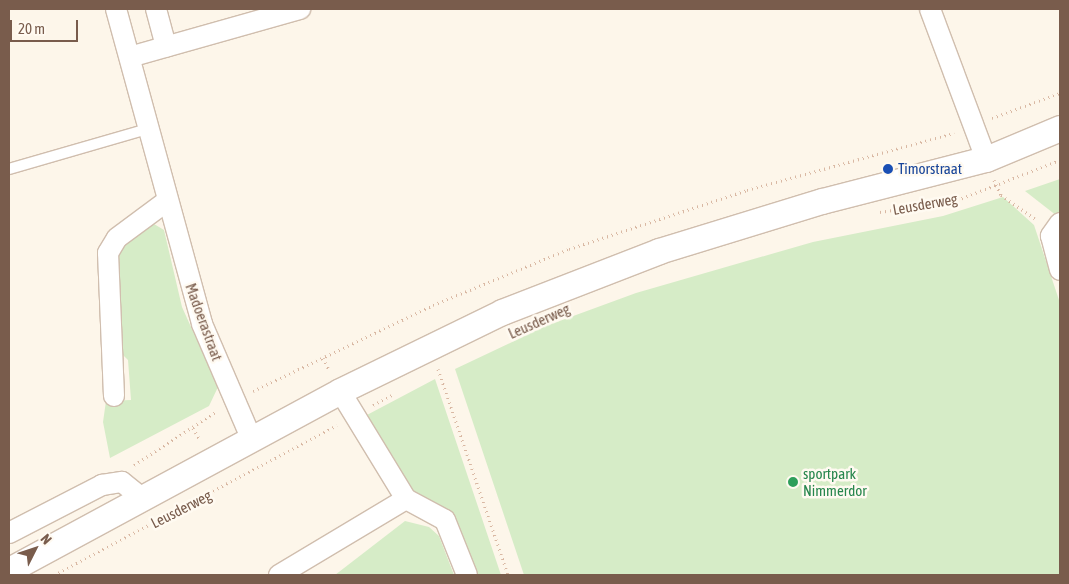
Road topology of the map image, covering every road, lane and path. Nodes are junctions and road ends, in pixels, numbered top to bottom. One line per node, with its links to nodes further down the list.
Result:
1 (116, 9): 6 (street, Madoerastraat)
2 (156, 9): 5 (street)
3 (300, 9): 5 (street)
4 (930, 9): 9 (street)
5 (166, 47): 6 (street)
6 (130, 57): 7 (street, Madoerastraat)
7 (150, 128): 11 (lane); 13 (street, Madoerastraat)
8 (1060, 128): 9 (street, Leusderweg)
9 (986, 160): 12 (path); 21 (street, Leusderweg)
10 (1060, 160): 12 (path, Leusderweg)
11 (9, 169)
12 (997, 186): 14 (path, Leusderweg); 15 (path)
13 (167, 201): 23 (street); 24 (street, Madoerastraat)
14 (872, 214)
15 (1056, 227): 16 (street)
16 (1060, 270)
17 (322, 358): 24 (path)
18 (446, 365): 19 (path)
19 (438, 369): 20 (path); 35 (path)
20 (429, 374)
21 (340, 390): 25 (street); 26 (street, Leusderweg)
22 (396, 392): 25 (path, Leusderweg)
23 (114, 396)
24 (236, 399): 26 (street, Madoerastraat); 27 (path)
25 (353, 416): 28 (street); 32 (path, Leusderweg)
26 (251, 438): 29 (street, Leusderweg)
27 (102, 485): 29 (street, Leusderweg); 30 (street, Leusderweg)
28 (406, 499): 33 (street); 34 (street)
29 (144, 500): 31 (street, Leusderweg)
30 (9, 533)
31 (9, 570)
32 (54, 575)
33 (279, 575)
34 (467, 575)
35 (508, 575)

